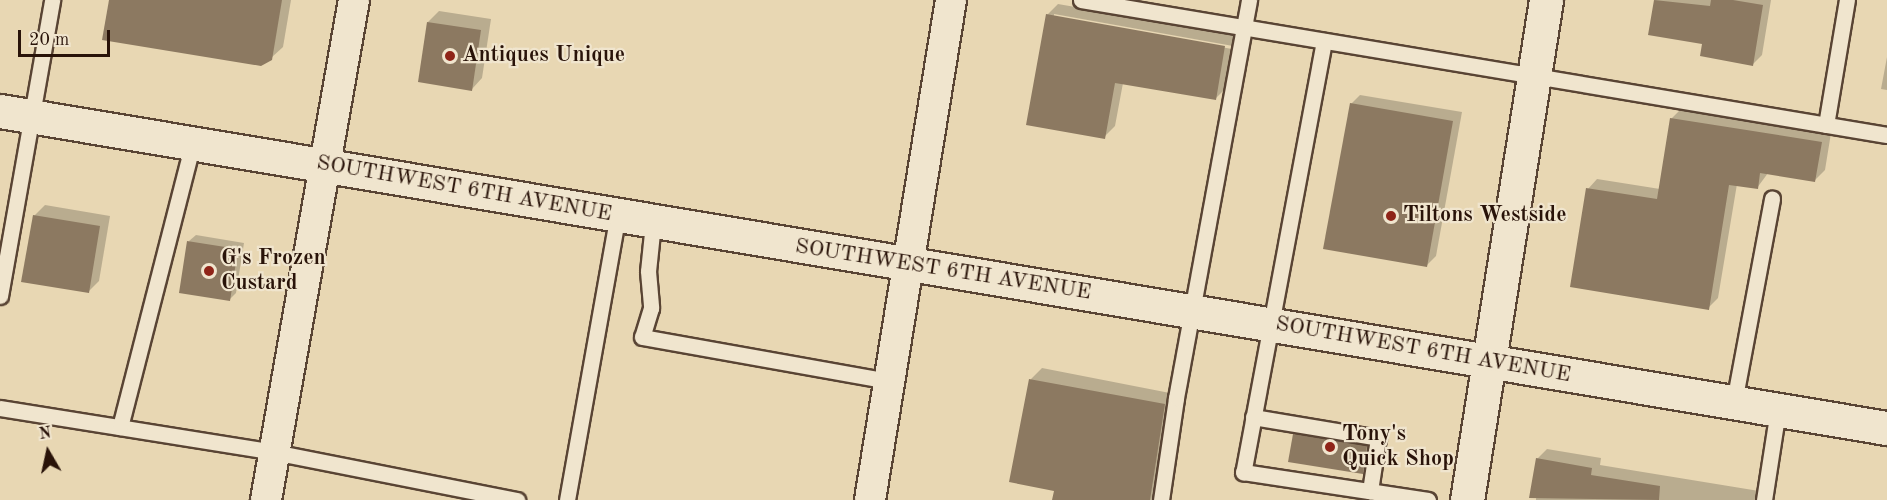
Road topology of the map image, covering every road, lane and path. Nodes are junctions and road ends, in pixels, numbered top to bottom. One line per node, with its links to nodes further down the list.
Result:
1 (52, 0): 12 (lane)
2 (354, 0): 16 (street)
3 (951, 0): 20 (street)
4 (1081, 0): 8 (lane)
5 (1249, 0): 8 (lane)
6 (1545, 0): 10 (main road)
7 (1847, 0): 13 (lane)
8 (1244, 27): 9 (lane); 22 (lane)
9 (1324, 41): 10 (lane); 23 (lane)
10 (1533, 76): 13 (lane); 24 (main road)
11 (0, 111): 12 (main road, SOUTHWEST 6TH AVENUE)
12 (32, 116): 15 (main road, SOUTHWEST 6TH AVENUE); 21 (lane)
13 (1826, 125): 14 (lane)
14 (1887, 135)
15 (193, 144): 16 (main road, SOUTHWEST 6TH AVENUE); 30 (lane)
16 (323, 165): 18 (main road, SOUTHWEST 6TH AVENUE); 32 (street)
17 (1772, 199): 26 (lane)
18 (618, 215): 19 (main road, SOUTHWEST 6TH AVENUE); 36 (lane)
19 (653, 223): 20 (main road, SOUTHWEST 6TH AVENUE); 25 (lane)
20 (908, 264): 22 (main road, SOUTHWEST 6TH AVENUE); 25 (street)
21 (0, 296)
22 (1192, 311): 23 (main road, SOUTHWEST 6TH AVENUE); 38 (lane)
23 (1270, 324): 24 (main road, SOUTHWEST 6TH AVENUE); 29 (lane)
24 (1488, 361): 26 (main road, SOUTHWEST 6TH AVENUE); 40 (main road)
25 (889, 381): 37 (street)
26 (1734, 402): 28 (main road, SOUTHWEST 6TH AVENUE)
27 (0, 408): 30 (lane)
28 (1778, 410): 31 (main road, SOUTHWEST 6TH AVENUE); 41 (lane)
29 (1253, 417): 33 (lane); 33 (lane)
30 (120, 426): 32 (lane)
31 (1887, 428)
32 (274, 452): 34 (street); 35 (lane)
33 (1370, 491): 39 (lane)
34 (266, 500)
35 (517, 500)
36 (567, 500)
37 (870, 500)
38 (1161, 500)
39 (1428, 500)
40 (1467, 500)
41 (1764, 500)

